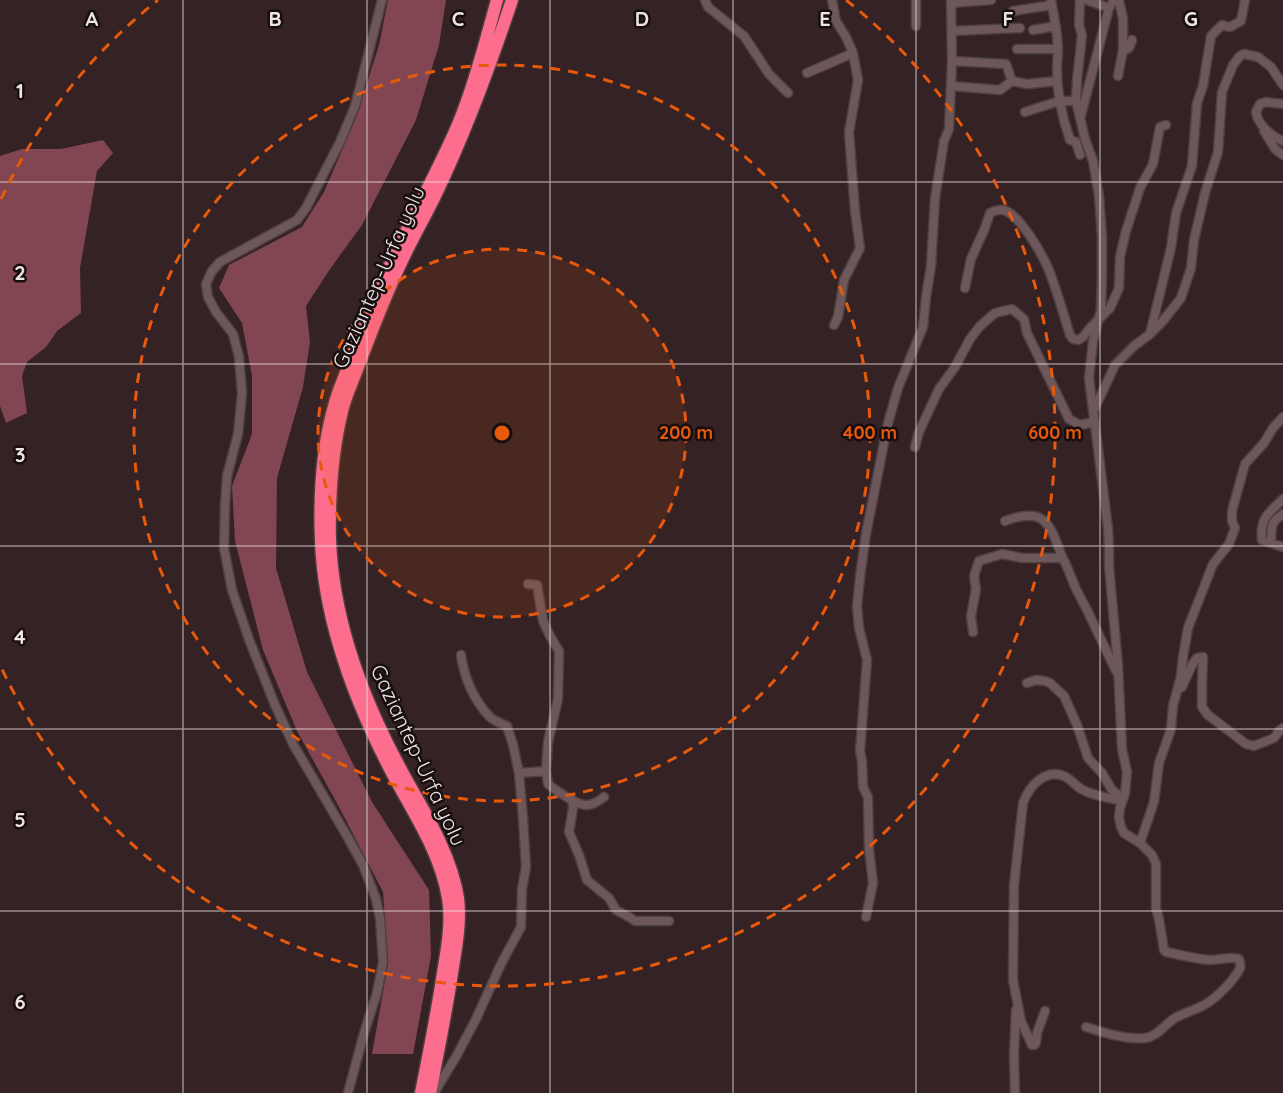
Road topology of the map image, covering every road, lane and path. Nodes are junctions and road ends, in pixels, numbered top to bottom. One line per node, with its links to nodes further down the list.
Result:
1 (382, 0): 78 (street)
2 (497, 0): 79 (highway, Gaziantep-Urfa yolu)
3 (512, 0): 80 (highway, Gaziantep-Urfa yolu)
4 (705, 0): 35 (street)
5 (832, 0): 25 (street)
6 (916, 0): 16 (street)
7 (991, 0): 12 (street)
8 (1080, 0): 37 (street)
9 (1087, 0): 14 (street)
10 (1119, 0): 24 (street)
11 (1245, 0): 49 (street)
12 (951, 1): 20 (street)
13 (1051, 3): 15 (street); 17 (street)
14 (1112, 4): 40 (street)
15 (1013, 11)
16 (916, 26)
17 (1056, 26): 19 (street); 22 (street)
18 (1020, 28): 20 (street)
19 (1033, 30)
20 (952, 31): 26 (street)
21 (1132, 40): 24 (street)
22 (1058, 49): 23 (street); 32 (street)
23 (1017, 50)
24 (1123, 51): 30 (street)
25 (853, 53): 28 (street); 48 (street)
26 (952, 61): 31 (street); 34 (street)
27 (1271, 67): 29 (street); 33 (street); 49 (street)
28 (807, 73)
29 (1283, 73)
30 (1118, 76)
31 (1012, 81): 32 (street); 34 (street)
32 (1057, 81): 36 (street)
33 (1283, 85)
34 (951, 86): 73 (street)
35 (788, 93)
36 (1059, 101): 37 (street); 39 (street); 44 (street)
37 (1076, 101): 40 (street)
38 (1283, 104): 41 (street)
39 (1025, 112)
40 (1081, 116): 47 (street)
41 (1260, 123): 43 (street); 45 (street)
42 (1166, 125): 47 (street)
43 (1283, 141)
44 (1080, 155)
45 (1283, 155)
46 (965, 288): 47 (street)
47 (1099, 318): 50 (street)
48 (834, 325)
49 (1150, 334): 50 (street)
50 (1093, 412): 52 (street)
51 (1283, 417): 65 (street)
52 (1094, 422): 53 (street); 63 (street)
53 (915, 447)
54 (1283, 499): 57 (street)
55 (1283, 514): 57 (street)
56 (1005, 521): 59 (street)
57 (1271, 543): 58 (street)
58 (1283, 548)
59 (1063, 559): 61 (street); 63 (street)
60 (528, 584): 67 (street)
61 (973, 632)
62 (461, 655): 68 (street)
63 (1118, 677): 70 (street)
64 (1027, 683): 70 (street)
65 (1176, 694): 66 (street); 72 (street)
66 (1283, 728)
67 (546, 771): 68 (street); 71 (street)
68 (519, 773): 80 (street)
69 (604, 797): 71 (street)
70 (1123, 799): 72 (street); 75 (street)
71 (572, 800): 74 (street)
72 (1140, 843): 77 (street)
73 (866, 917)
74 (669, 921)
75 (1017, 1004): 76 (street); 81 (street)
76 (1045, 1011)
77 (1086, 1027)
78 (348, 1093)
79 (421, 1093)
80 (432, 1093)
81 (1015, 1093)

